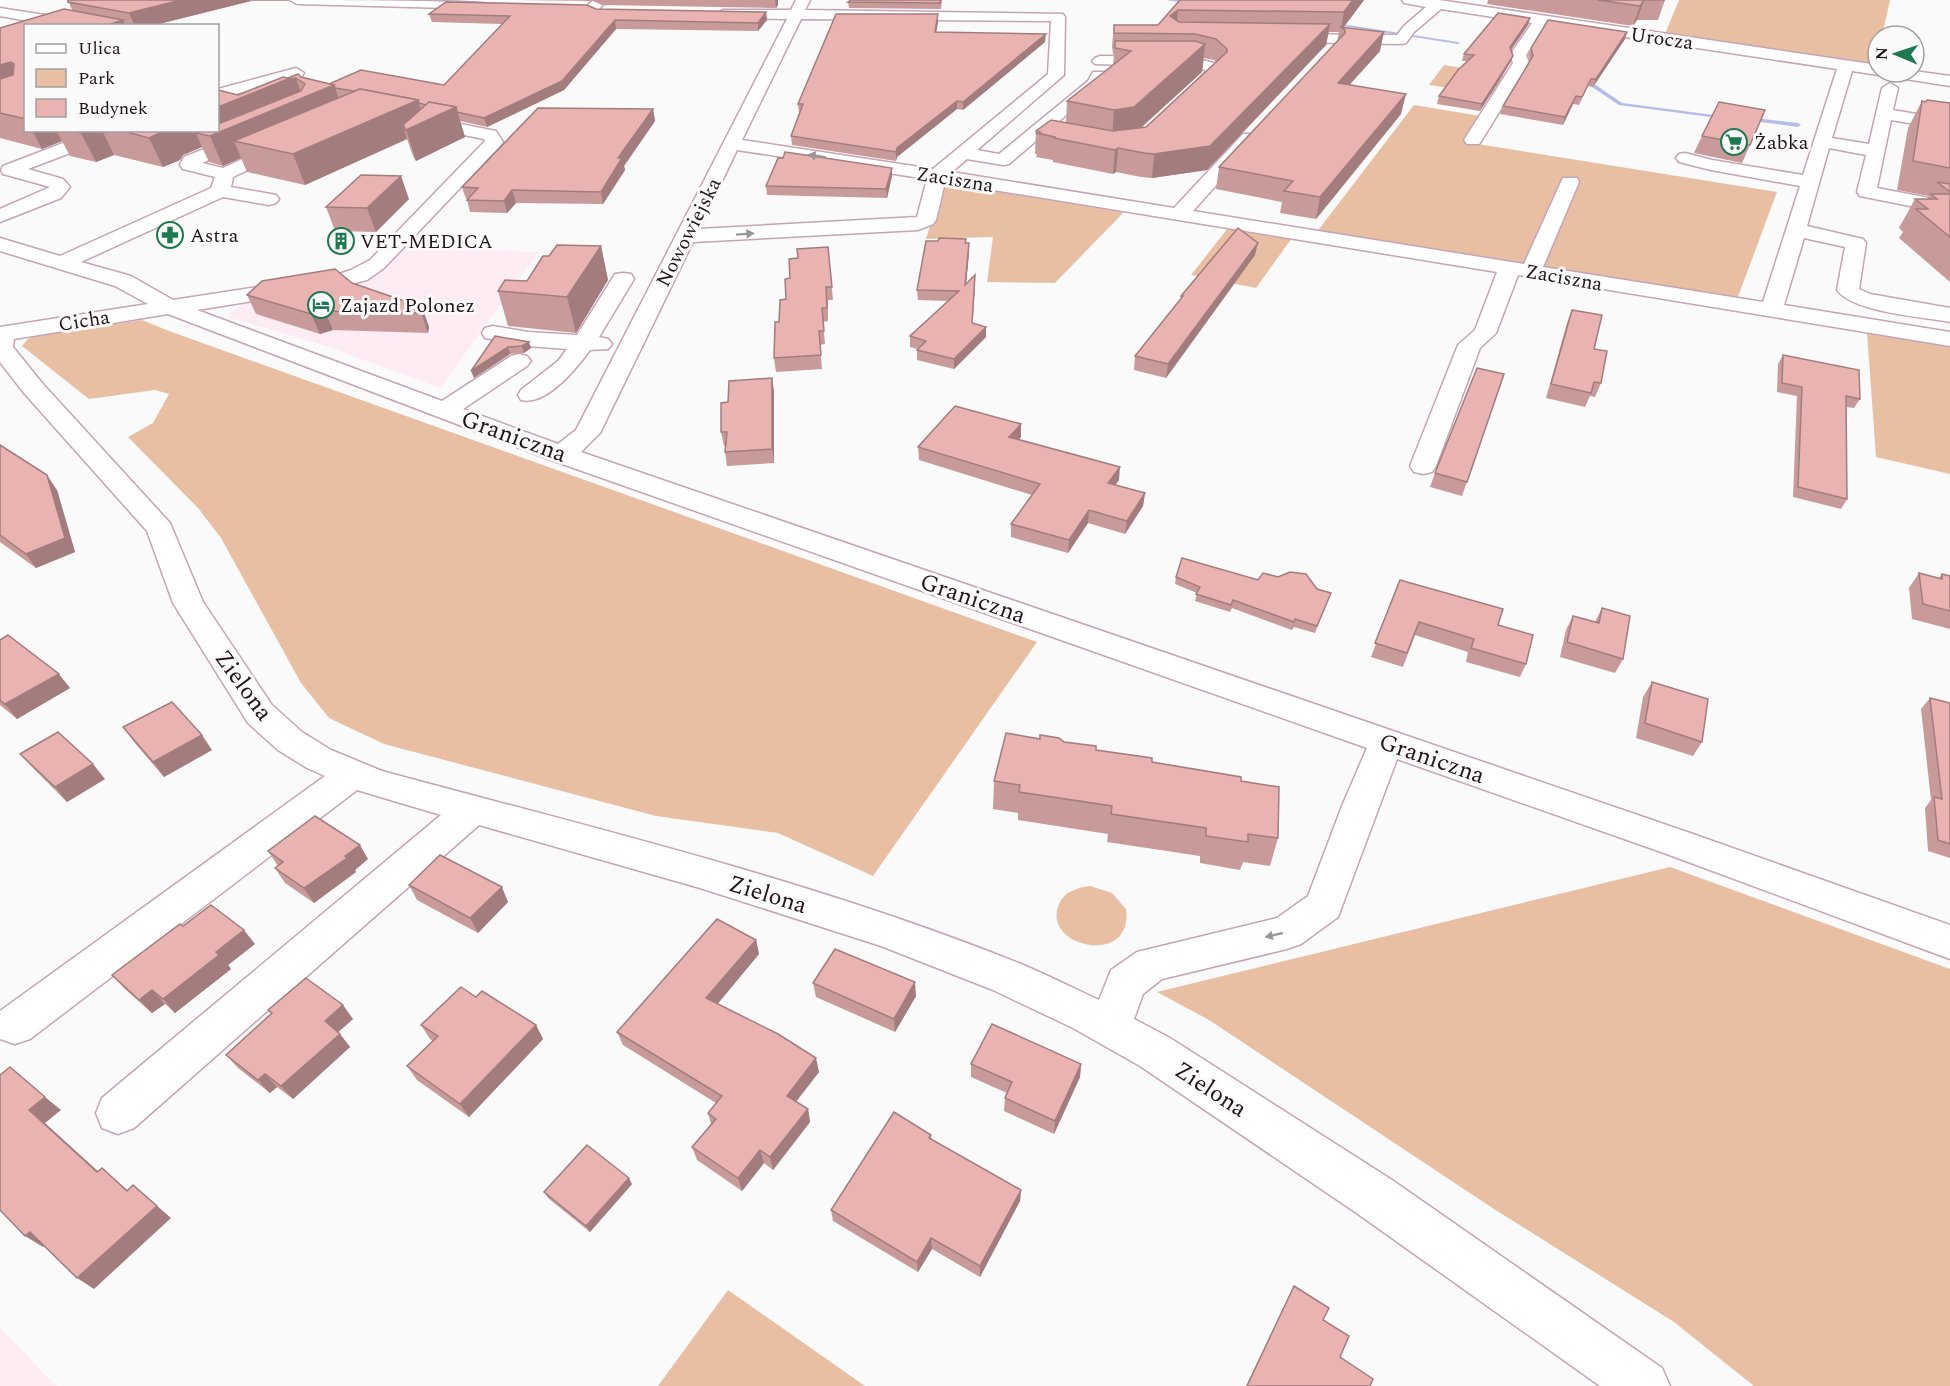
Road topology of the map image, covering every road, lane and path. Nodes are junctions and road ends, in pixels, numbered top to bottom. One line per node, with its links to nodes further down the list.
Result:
1 (297, 0): 4 (street)
2 (1057, 0): 10 (street)
3 (1409, 0): 5 (street, Urocza)
4 (406, 2): 6 (street)
5 (1438, 4): 11 (street, Urocza); 13 (street)
6 (503, 5)
7 (799, 7): 9 (street); 10 (street); 36 (street, Nowowiejska)
8 (0, 12): 12 (street)
9 (705, 13)
10 (1058, 17): 38 (street)
11 (1541, 20): 16 (street, Urocza); 34 (street)
12 (63, 24)
13 (1271, 38)
14 (1100, 39): 15 (street)
15 (1096, 65): 24 (street); 31 (street)
16 (1846, 65): 17 (street, Urocza); 35 (street)
17 (1866, 68)
18 (296, 73): 22 (street)
19 (1926, 81): 20 (street)
20 (1950, 81)
21 (1891, 84): 25 (street)
22 (219, 94)
23 (1937, 104): 28 (street)
24 (1176, 108)
25 (1884, 114): 28 (street); 37 (street)
26 (400, 117): 54 (street, Cicha)
27 (1263, 124): 46 (street)
28 (1942, 124)
29 (264, 130): 41 (street)
30 (109, 132): 47 (street)
31 (1035, 133): 32 (street); 38 (street)
32 (1057, 137)
33 (304, 138): 41 (street)
34 (1473, 141)
35 (1823, 142): 37 (street); 43 (street)
36 (732, 144): 40 (street, Zaciszna, one-way to 36); 49 (street, Nowowiejska)
37 (1876, 151): 45 (street)
38 (961, 153): 40 (street)
39 (1685, 158): 43 (street)
40 (937, 175): 46 (street, Zaciszna); 49 (street, one-way to 40)
41 (223, 182): 44 (street); 51 (street)
42 (1570, 182): 52 (street)
43 (1811, 182): 48 (street)
44 (269, 200)
45 (1950, 208)
46 (1179, 214): 52 (street, Zaciszna)
47 (0, 216)
48 (1796, 231): 55 (street); 56 (street)
49 (687, 236): 61 (street, Nowowiejska)
50 (0, 244): 51 (street, Graniczna)
51 (61, 263): 54 (street, Graniczna)
52 (1520, 269): 55 (street, Zaciszna); 66 (street)
53 (623, 279): 60 (street)
54 (167, 306): 57 (street, Cicha); 64 (street, Graniczna)
55 (1771, 311): 59 (street, Zaciszna)
56 (1950, 315)
57 (2, 333): 68 (street, Zielona)
58 (493, 333): 60 (street)
59 (1950, 339)
60 (584, 343): 61 (street); 63 (street)
61 (632, 345): 65 (street, Nowowiejska)
62 (519, 361): 64 (street)
63 (530, 395)
64 (445, 410): 65 (street, Graniczna)
65 (560, 453): 67 (street, Graniczna)
66 (1423, 466)
67 (1387, 742): 70 (street, Graniczna); 72 (street, one-way to 72)
68 (354, 774): 69 (street, Zielona); 71 (street)
69 (472, 810): 72 (street, Zielona); 73 (street)
70 (1950, 942)
71 (15, 1025)
72 (1110, 1027): 74 (street, Zielona)
73 (118, 1113)
74 (1644, 1386)

